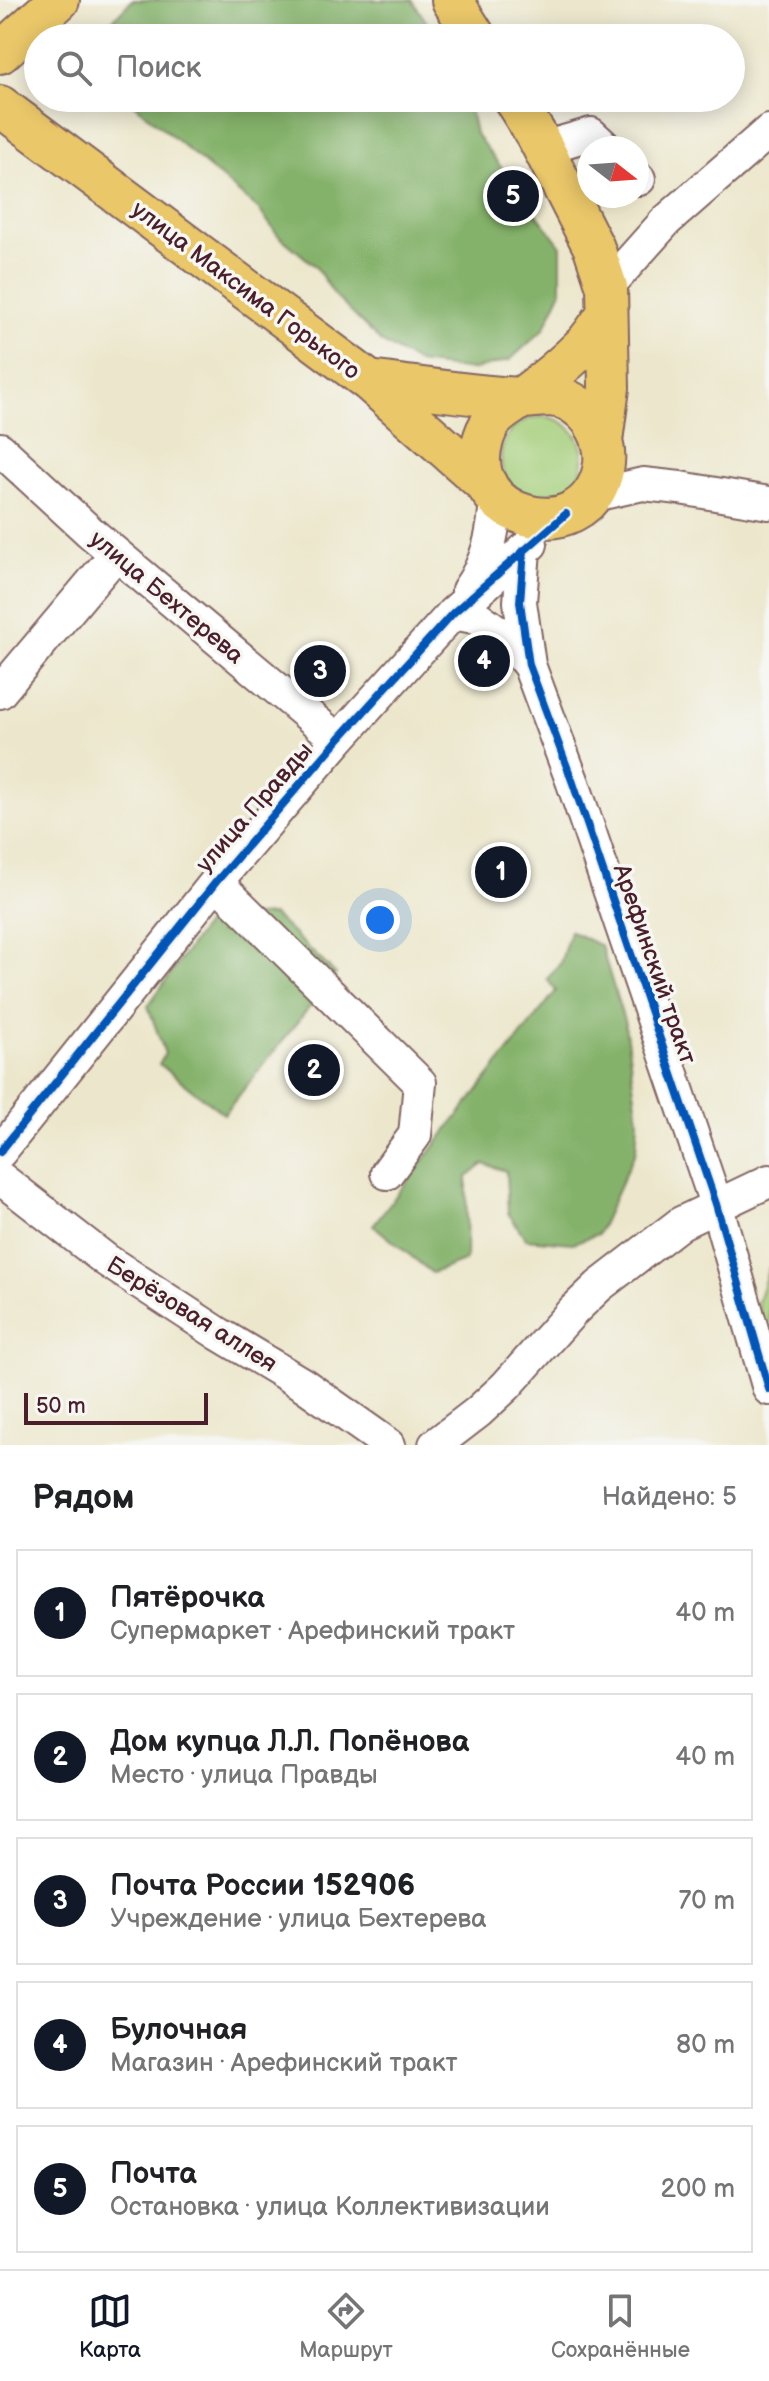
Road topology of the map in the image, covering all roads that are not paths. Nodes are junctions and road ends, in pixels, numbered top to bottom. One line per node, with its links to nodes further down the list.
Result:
1 (59, 0): 3 (main road)
2 (452, 0): 4 (main road)
3 (32, 24)
4 (467, 24)
5 (24, 31): 6 (main road)
6 (0, 53)
7 (521, 112): 11 (main road)
8 (10, 113): 13 (main road, улица Максима Горького)
9 (769, 131): 12 (street)
10 (577, 138): 11 (street)
11 (543, 148): 12 (main road)
12 (607, 301): 14 (main road); 16 (main road)
13 (369, 381): 14 (main road, улица Максима Горького); 18 (main road, улица Максима Горького)
14 (523, 398): 16 (main road); 18 (main road)
15 (0, 449): 22 (street, улица Бехтерева)
16 (603, 449): 17 (street); 20 (main road)
17 (680, 488): 19 (street); 20 (street)
18 (491, 491): 20 (main road); 23 (street, улица Правды)
19 (769, 503)
20 (578, 505): 21 (street, улица Правды)
21 (524, 550): 23 (street, улица Правды); 24 (street, Арефинский тракт)
22 (116, 554): 25 (street); 26 (street, улица Бехтерева)
23 (453, 613): 24 (street); 26 (street, улица Правды)
24 (529, 665): 32 (street, Арефинский тракт)
25 (0, 692)
26 (338, 740): 27 (street, улица Правды)
27 (216, 882): 28 (street, улица Правды); 29 (street)
28 (0, 1152)
29 (387, 1173)
30 (0, 1178): 34 (street, Берёзовая аллея)
31 (769, 1181): 32 (street)
32 (716, 1204): 33 (street, Арефинский тракт); 35 (street)
33 (769, 1389)
34 (389, 1445)
35 (435, 1445)

